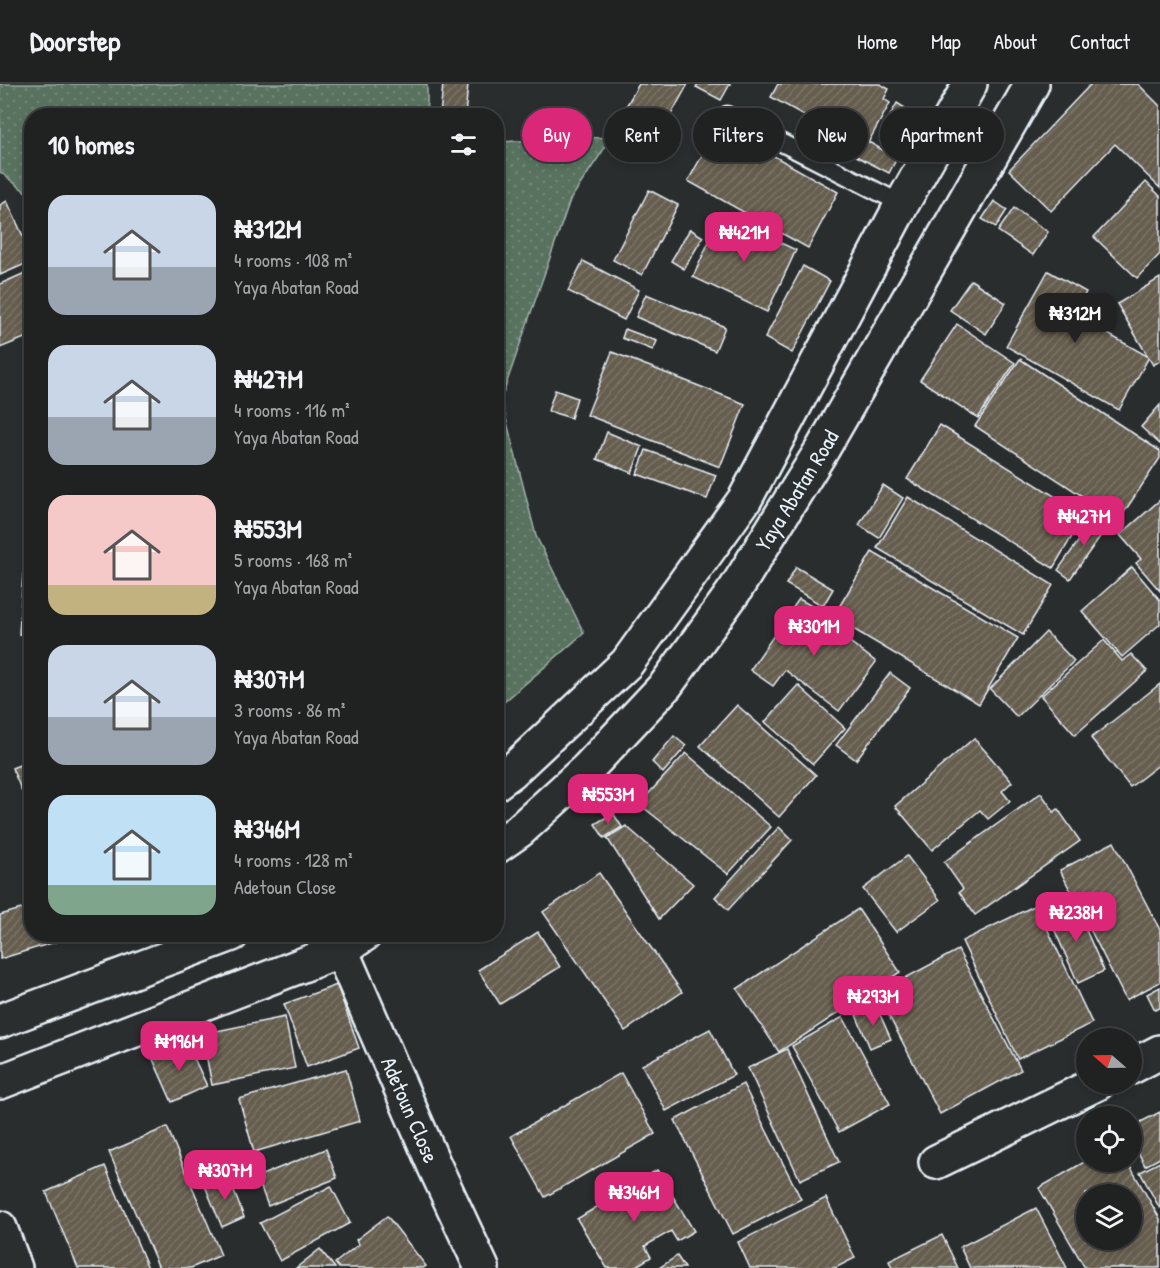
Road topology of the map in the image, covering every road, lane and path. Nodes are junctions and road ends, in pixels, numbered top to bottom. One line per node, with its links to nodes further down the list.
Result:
1 (969, 84): 4 (main road, Yaya Abatan Road)
2 (1032, 84): 6 (main road, Yaya Abatan Road)
3 (784, 144): 4 (lane)
4 (902, 204): 5 (main road, Yaya Abatan Road)
5 (504, 777)
6 (504, 841)
7 (211, 942): 9 (main road)
8 (353, 942): 12 (main road); 17 (main road, Adetoun Close)
9 (0, 1021)
10 (1160, 1052): 11 (main road)
11 (1142, 1061)
12 (0, 1082)
13 (1076, 1094): 14 (main road)
14 (936, 1162)
15 (0, 1228): 16 (main road)
16 (15, 1268)
17 (482, 1268)

